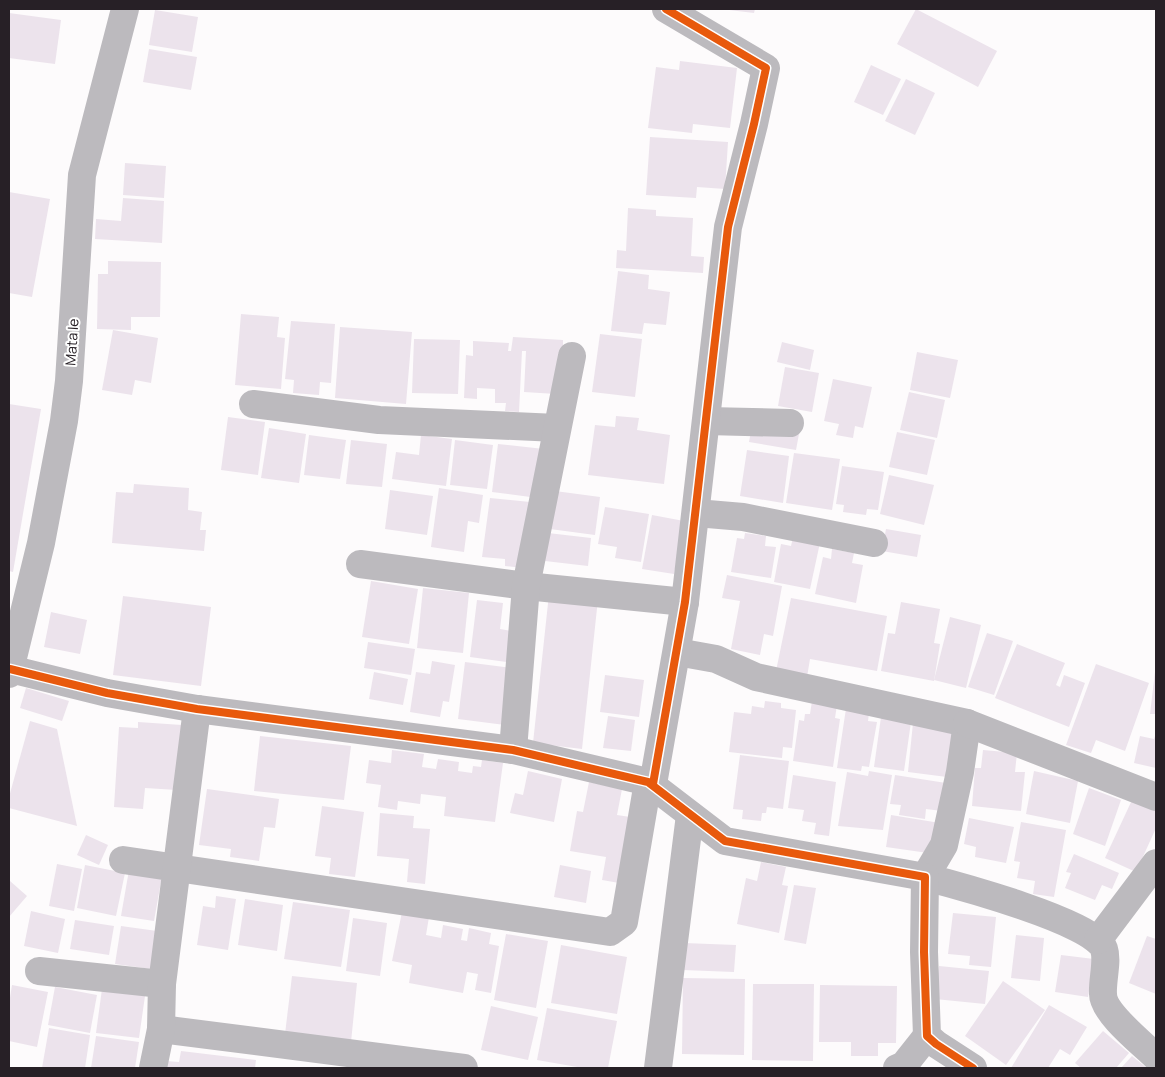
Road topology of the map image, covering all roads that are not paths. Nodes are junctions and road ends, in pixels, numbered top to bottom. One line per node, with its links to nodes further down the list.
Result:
1 (122, 9): 12 (street, Mata Ie)
2 (666, 9): 5 (street)
3 (572, 356): 7 (street)
4 (253, 404): 7 (street)
5 (710, 421): 6 (street); 8 (street)
6 (790, 423)
7 (557, 428): 11 (street)
8 (699, 514): 9 (street); 13 (street)
9 (874, 543)
10 (360, 564): 11 (street)
11 (526, 586): 13 (street); 18 (street)
12 (19, 591): 15 (street, Mata Ie)
13 (685, 602): 14 (street)
14 (681, 652): 17 (street); 19 (street)
15 (10, 671): 16 (street)
16 (197, 710): 18 (street); 23 (street)
17 (967, 723): 20 (street); 24 (street)
18 (512, 750): 19 (street)
19 (664, 793): 23 (street); 24 (street); 33 (street)
20 (1156, 797)
21 (123, 860): 23 (street)
22 (1156, 863): 25 (street)
23 (176, 868): 27 (street)
24 (926, 877): 25 (street); 29 (street)
25 (1098, 940): 30 (street)
26 (39, 971): 27 (street)
27 (162, 984): 28 (street)
28 (161, 1028): 31 (street); 32 (street)
29 (928, 1036): 34 (street); 35 (street)
30 (1156, 1057)
31 (153, 1068)
32 (464, 1068)
33 (658, 1068)
34 (897, 1068)
35 (972, 1068)

